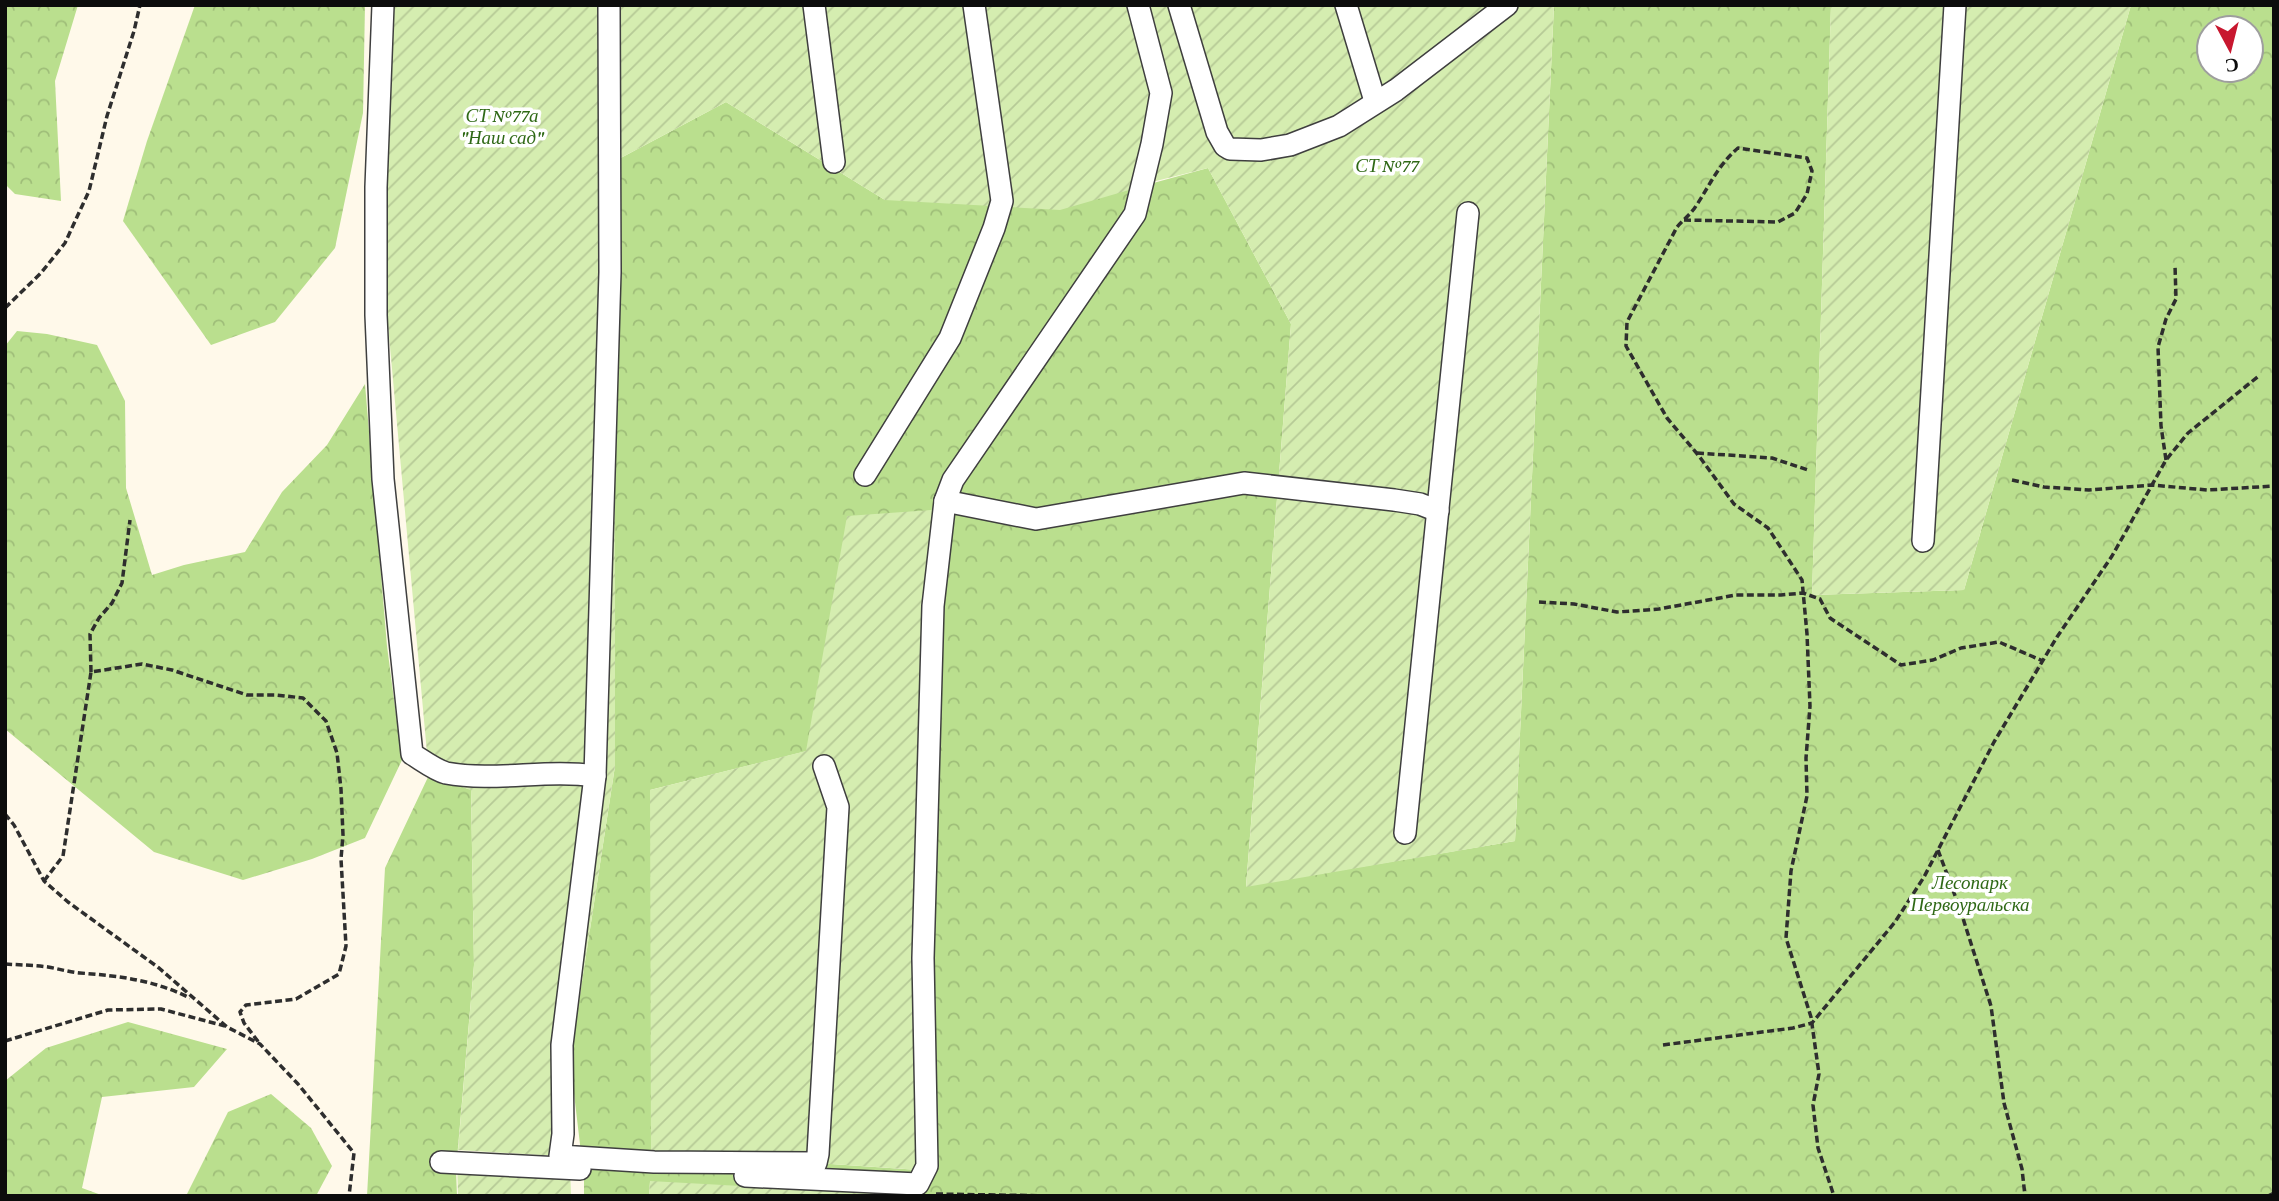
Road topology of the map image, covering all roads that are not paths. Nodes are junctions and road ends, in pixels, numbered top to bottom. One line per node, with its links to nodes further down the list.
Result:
1 (383, 5): 18 (street)
2 (609, 5): 18 (street)
3 (814, 5): 11 (street)
4 (974, 5): 13 (street)
5 (1138, 5): 14 (street)
6 (1180, 5): 10 (street)
7 (1346, 5): 10 (street)
8 (1507, 5): 10 (street)
9 (1955, 5): 16 (street)
10 (1375, 101)
11 (834, 162)
12 (1468, 213): 15 (street)
13 (865, 475)
14 (945, 501): 15 (street); 21 (street)
15 (1438, 511): 19 (street)
16 (1923, 541)
17 (824, 766): 18 (street)
18 (595, 776)
19 (1405, 832)
20 (441, 1162): 21 (street)
21 (924, 1191)

